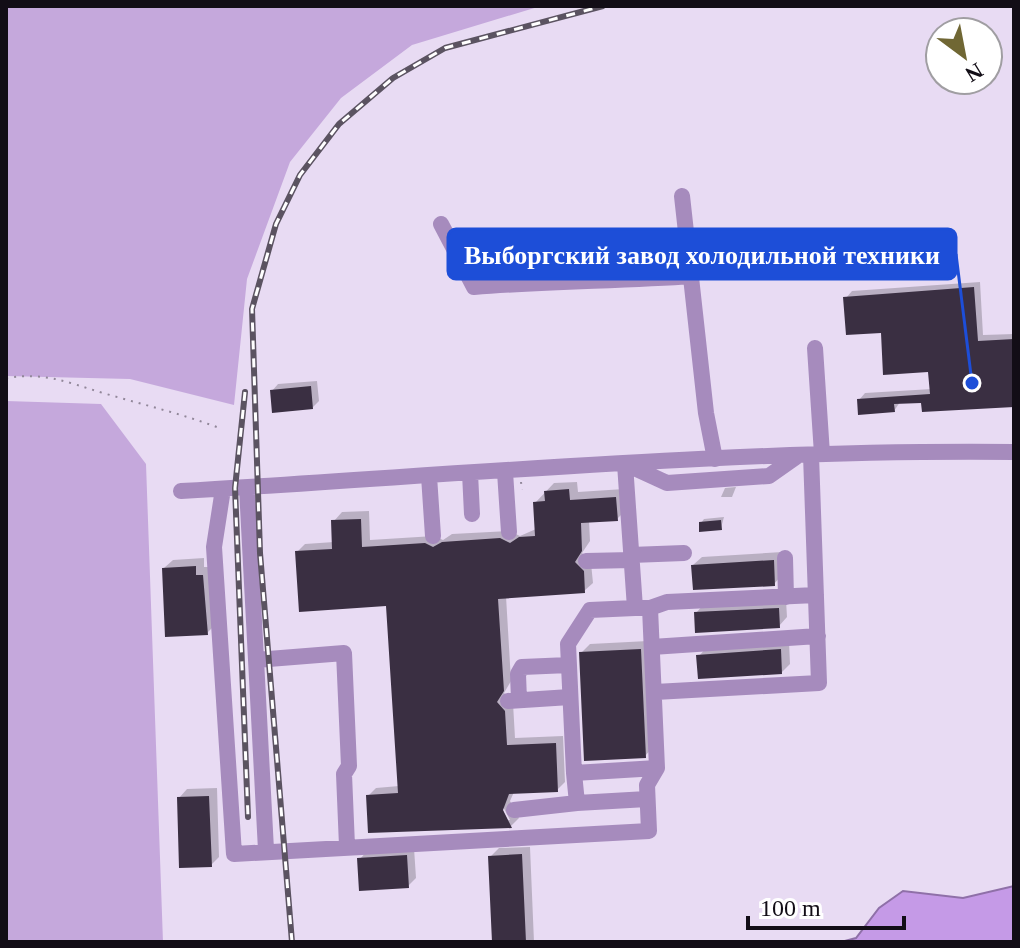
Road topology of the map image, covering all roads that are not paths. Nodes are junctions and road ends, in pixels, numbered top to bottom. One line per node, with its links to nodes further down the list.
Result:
1 (682, 196): 3 (street)
2 (441, 224): 3 (street)
3 (693, 276): 7 (street)
4 (815, 348): 6 (street)
5 (1014, 452): 6 (street)
6 (810, 455): 7 (street); 8 (street); 22 (street)
7 (715, 459): 8 (street)
8 (625, 464): 9 (street); 19 (street)
9 (505, 472): 10 (street); 16 (street)
10 (470, 473): 11 (street); 15 (street)
11 (429, 476): 12 (street); 17 (street)
12 (247, 488): 13 (street); 27 (street)
13 (223, 489): 14 (street); 37 (street)
14 (181, 491)
15 (472, 514)
16 (509, 532)
17 (433, 536)
18 (684, 553): 19 (street)
19 (632, 558): 21 (street); 24 (street)
20 (785, 558): 23 (street)
21 (586, 561)
22 (816, 595): 23 (street); 25 (street)
23 (786, 597): 24 (street)
24 (643, 608): 26 (street); 28 (street)
25 (818, 636): 26 (street); 29 (street)
26 (652, 647): 29 (street)
27 (256, 660): 36 (street); 37 (street)
28 (569, 665): 30 (street); 30 (street)
29 (655, 692): 31 (street)
30 (570, 697): 32 (street)
31 (657, 768): 32 (street); 33 (street)
32 (574, 773): 34 (street)
33 (647, 799): 34 (street); 36 (street)
34 (577, 803): 35 (street)
35 (514, 810)
36 (347, 846): 37 (street)
37 (266, 850)

